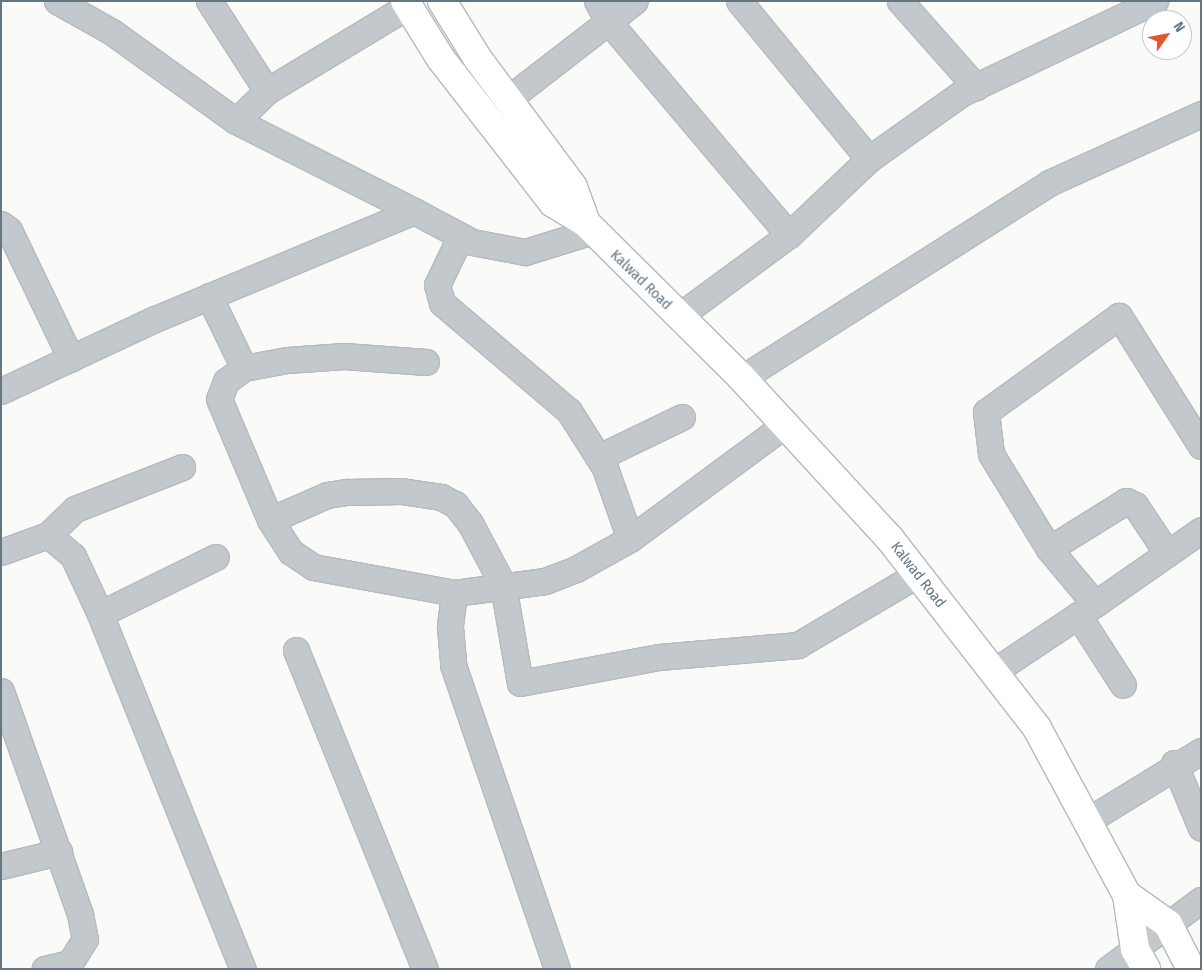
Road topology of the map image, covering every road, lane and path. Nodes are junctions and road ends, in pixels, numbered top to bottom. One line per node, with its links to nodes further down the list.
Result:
1 (57, 1): 14 (street)
2 (209, 1): 11 (street)
3 (442, 1): 12 (main road, Kalwad Road)
4 (635, 1): 9 (street)
5 (739, 1): 15 (street)
6 (900, 1): 10 (street)
7 (1155, 1): 10 (street)
8 (406, 4): 11 (street); 18 (main road, Kalwad Road)
9 (603, 11): 12 (street); 19 (street)
10 (976, 87): 15 (street)
11 (267, 91): 14 (street)
12 (508, 99): 18 (main road, Kalwad Road)
13 (1201, 114): 26 (street)
14 (236, 121): 16 (street)
15 (869, 159): 19 (street)
16 (414, 212): 20 (street); 21 (street)
17 (1, 224): 23 (street)
18 (589, 227): 20 (street); 22 (main road, Kalwad Road)
19 (789, 235): 22 (street)
20 (460, 237): 31 (street)
21 (209, 296): 23 (street); 25 (street)
22 (679, 316): 26 (main road, Kalwad Road)
23 (71, 359): 27 (street)
24 (426, 362): 25 (street)
25 (244, 368): 33 (street)
26 (742, 378): 29 (main road, Kalwad Road)
27 (1, 391)
28 (682, 417): 31 (street)
29 (786, 424): 36 (street); 41 (main road, Kalwad Road)
30 (1201, 446): 37 (street)
31 (599, 457): 36 (street)
32 (182, 467): 35 (street)
33 (270, 520): 42 (street); 43 (street)
34 (1201, 530): 39 (street)
35 (48, 535): 38 (street); 45 (street)
36 (630, 539): 42 (street)
37 (1049, 549): 39 (street); 44 (street)
38 (1, 552)
39 (1167, 553): 44 (street)
40 (216, 557): 45 (street)
41 (918, 574): 42 (street); 47 (main road, Kalwad Road)
42 (503, 586): 43 (street)
43 (454, 593): 63 (street)
44 (1087, 609): 47 (street); 48 (street)
45 (100, 614): 62 (street)
46 (296, 650): 60 (street)
47 (993, 672): 52 (main road, Kalwad Road)
48 (1122, 685)
49 (1, 691): 54 (street)
50 (1201, 751): 51 (street)
51 (1174, 763): 52 (street); 53 (street)
52 (1087, 820): 56 (main road, Kalwad Road)
53 (1201, 828)
54 (59, 852): 55 (street); 61 (street)
55 (1, 866)
56 (1127, 895): 58 (main road, Kalwad Road); 59 (main road)
57 (1201, 900): 58 (street)
58 (1168, 924): 59 (street); 65 (main road, Kalwad Road)
59 (1141, 959): 64 (street)
60 (418, 966)
61 (45, 969)
62 (243, 969)
63 (558, 969)
64 (1108, 969)
65 (1191, 969)

